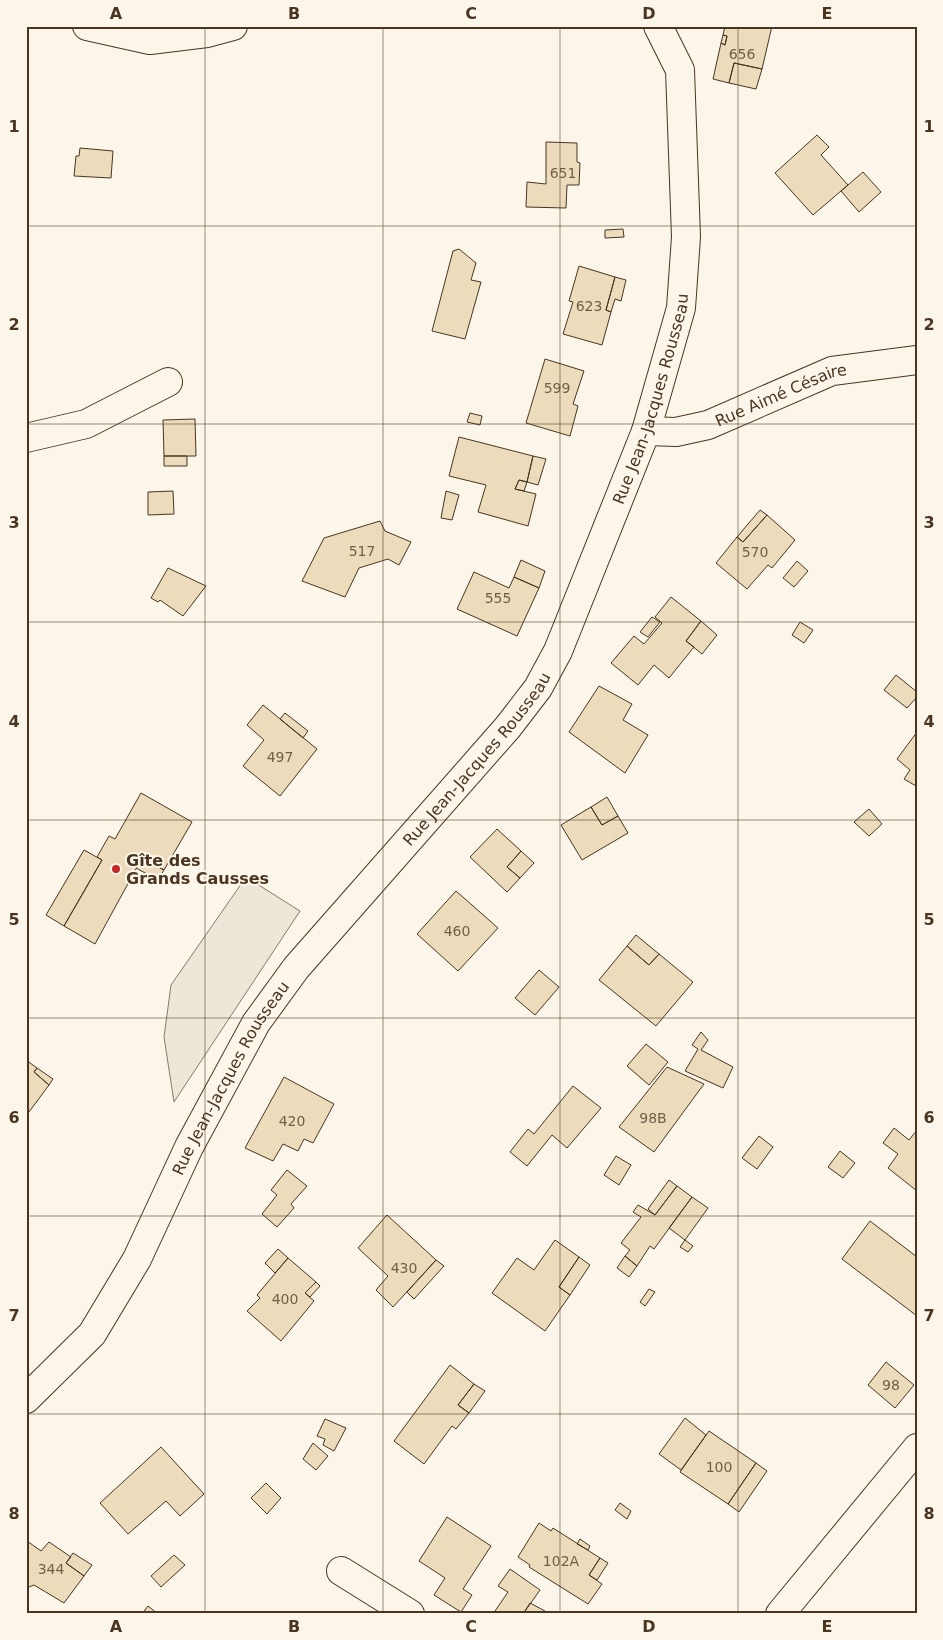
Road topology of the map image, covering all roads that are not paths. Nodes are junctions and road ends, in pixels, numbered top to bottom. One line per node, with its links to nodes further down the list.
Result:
1 (87, 26): 2 (street)
2 (233, 26)
3 (658, 26): 6 (street, Rue Jean-Jacques Rousseau)
4 (917, 360): 6 (street, Rue Aimé Césaire)
5 (168, 382): 7 (street)
6 (646, 431): 8 (street, Rue Jean-Jacques Rousseau)
7 (26, 438)
8 (26, 1399)
9 (917, 1448): 12 (street)
10 (341, 1571): 11 (street)
11 (410, 1614)
12 (780, 1614)

